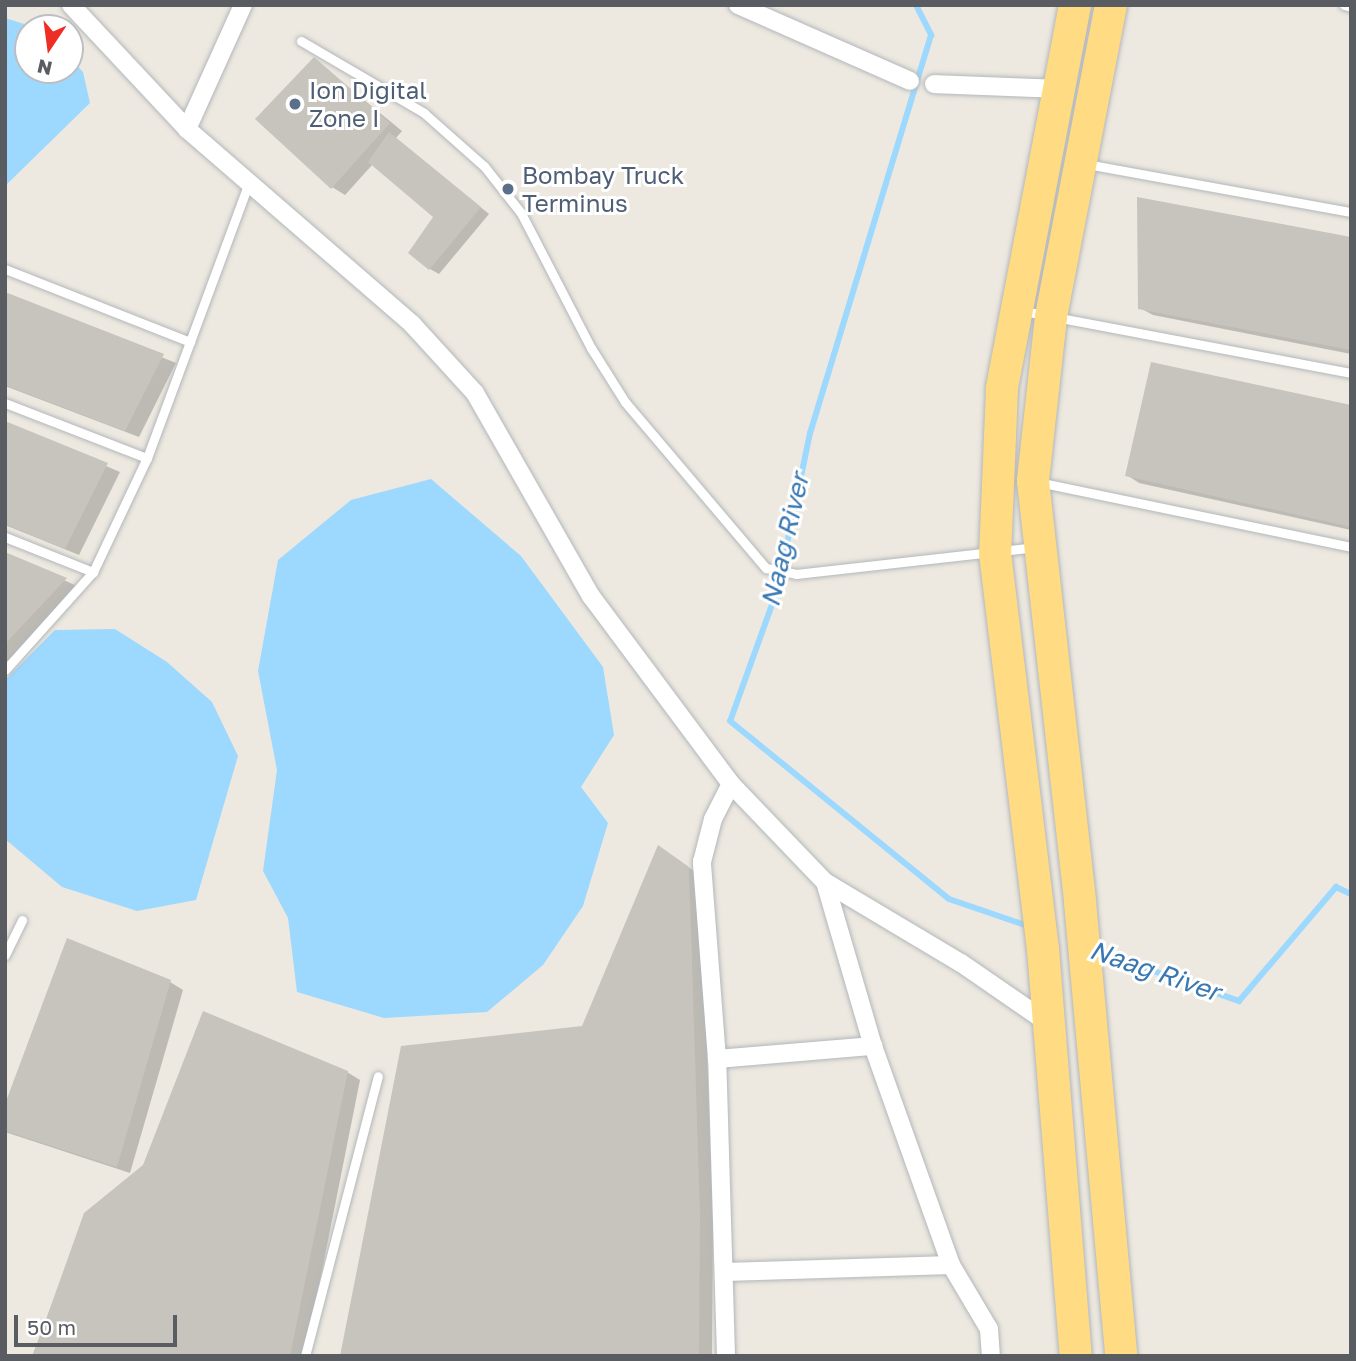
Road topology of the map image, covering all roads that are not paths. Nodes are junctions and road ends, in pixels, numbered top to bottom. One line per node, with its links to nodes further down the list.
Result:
1 (71, 5): 12 (street)
2 (243, 5): 12 (street)
3 (738, 5): 9 (street)
4 (1075, 5): 11 (highway)
5 (1111, 5): 13 (highway)
6 (1344, 5): 7 (lane)
7 (1351, 6)
8 (301, 41): 27 (lane)
9 (910, 81): 10 (lane)
10 (934, 84): 11 (street)
11 (1058, 89): 17 (highway)
12 (187, 129): 14 (street)
13 (1078, 162): 15 (lane); 18 (highway)
14 (249, 180): 19 (lane); 30 (street)
15 (1351, 212)
16 (5, 269): 19 (lane)
17 (1014, 310): 18 (lane); 27 (highway)
18 (1051, 317): 20 (lane); 23 (highway)
19 (190, 342): 22 (lane)
20 (1351, 373)
21 (5, 403): 22 (lane)
22 (147, 458): 28 (lane)
23 (1033, 481): 25 (highway); 26 (lane)
24 (5, 537): 28 (lane)
25 (1038, 547): 27 (lane); 44 (highway)
26 (1351, 547)
27 (995, 554): 34 (highway)
28 (93, 572): 29 (lane)
29 (5, 670)
30 (731, 784): 31 (street); 36 (street)
31 (825, 882): 34 (street); 35 (street)
32 (22, 920): 33 (lane)
33 (5, 955)
34 (1045, 1021): 43 (highway)
35 (873, 1046): 36 (street); 38 (street)
36 (717, 1059): 39 (street)
37 (378, 1076): 40 (lane)
38 (951, 1265): 39 (street); 42 (street)
39 (726, 1272): 41 (street)
40 (305, 1356)
41 (726, 1356)
42 (991, 1356)
43 (1076, 1356)
44 (1121, 1356)

